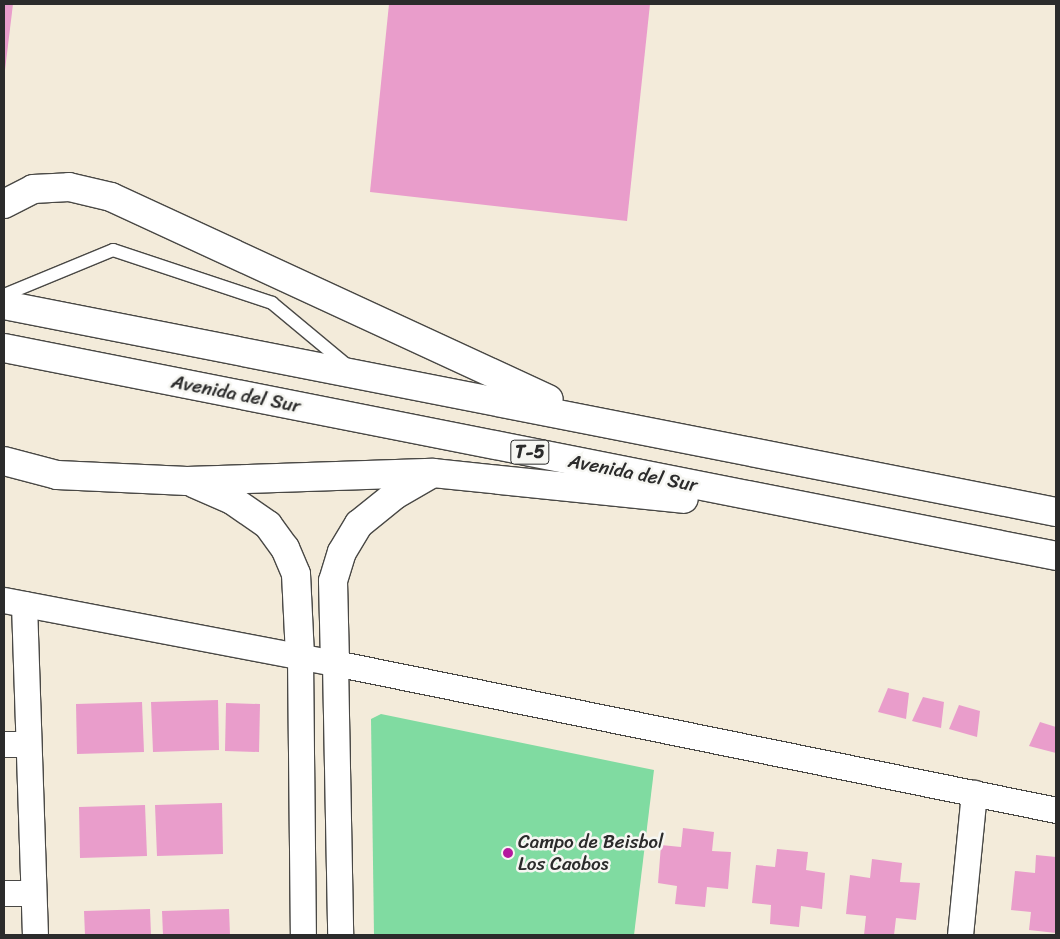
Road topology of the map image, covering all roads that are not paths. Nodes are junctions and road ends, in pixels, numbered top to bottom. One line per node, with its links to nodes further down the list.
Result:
1 (4, 204): 6 (highway)
2 (4, 295): 5 (lane)
3 (4, 305): 5 (highway, T-5)
4 (4, 348): 11 (highway, Avenida del Sur / T-5)
5 (356, 373): 6 (highway, T-5)
6 (591, 418): 10 (highway, T-5)
7 (4, 461): 9 (highway)
8 (433, 473): 9 (highway, T-5); 11 (highway, T-5); 15 (highway)
9 (187, 481): 14 (highway)
10 (1056, 512)
11 (850, 516): 12 (highway, Avenida del Sur / T-5)
12 (1056, 556)
13 (14, 602): 14 (street); 17 (street)
14 (300, 657): 15 (street); 23 (street)
15 (335, 663): 18 (street); 24 (street)
16 (4, 744): 17 (street)
17 (28, 744): 21 (street)
18 (974, 793): 19 (street); 25 (street)
19 (1056, 810)
20 (4, 893): 21 (street)
21 (32, 893): 22 (street)
22 (35, 935)
23 (303, 935)
24 (340, 935)
25 (960, 935)

